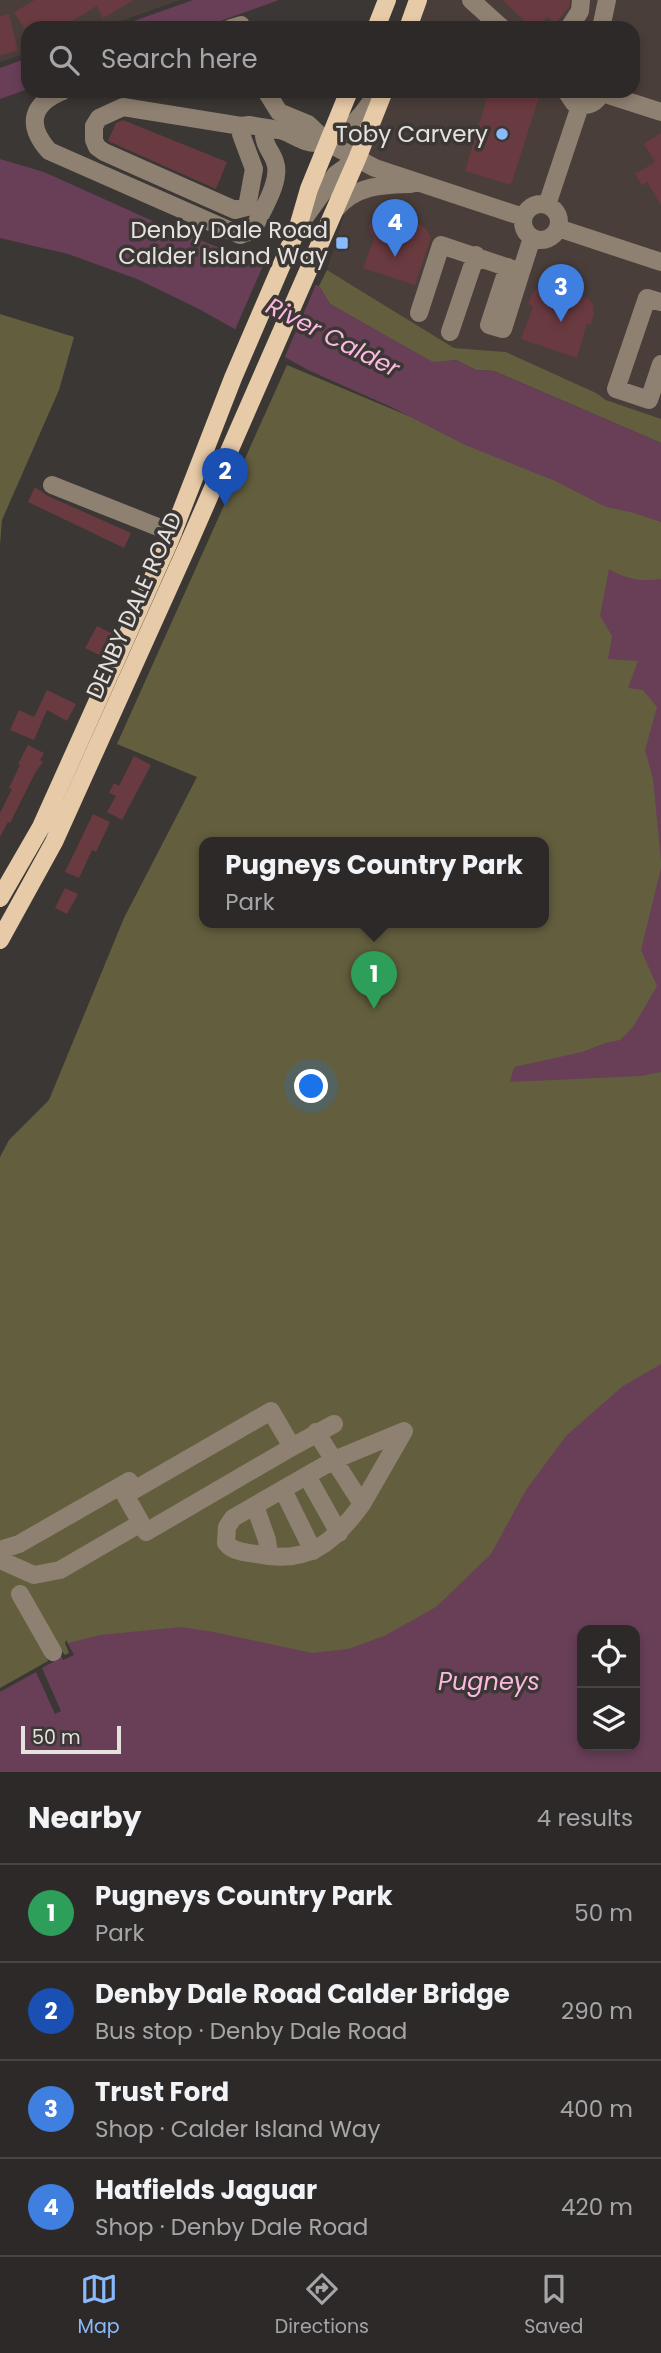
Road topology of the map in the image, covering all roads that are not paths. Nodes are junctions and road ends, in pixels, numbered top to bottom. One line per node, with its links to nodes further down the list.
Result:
1 (387, 0): 6 (main road)
2 (418, 0): 7 (main road)
3 (471, 0): 8 (street)
4 (581, 0): 9 (street)
5 (607, 0): 10 (street)
6 (379, 21)
7 (410, 21)
8 (494, 21)
9 (574, 21)
10 (602, 21)
11 (50, 98): 22 (street)
12 (270, 98): 23 (street)
13 (346, 98): 23 (main road, DENBY DALE ROAD)
14 (373, 98): 23 (street)
15 (381, 98): 24 (main road, DENBY DALE ROAD)
16 (570, 98): 19 (street)
17 (598, 98): 19 (street)
18 (620, 98): 20 (street)
19 (580, 106): 26 (street)
20 (661, 112)
21 (241, 127): 21 (street); 22 (street)
22 (273, 129): 23 (street)
23 (328, 143): 24 (street); 29 (main road, DENBY DALE ROAD)
24 (357, 159): 25 (street); 27 (main road, DENBY DALE ROAD); 29 (street)
25 (422, 184): 27 (street); 28 (street)
26 (547, 205): 28 (street); 30 (street)
27 (334, 211): 41 (main road, DENBY DALE ROAD)
28 (523, 217): 31 (street)
29 (298, 228): 39 (main road, DENBY DALE ROAD)
30 (558, 228): 31 (street); 33 (street)
31 (532, 238): 32 (street)
32 (476, 255): 35 (street); 36 (street)
33 (661, 262)
34 (661, 302): 37 (street)
35 (419, 313)
36 (450, 332)
37 (661, 364)
38 (52, 485): 39 (street)
39 (173, 533): 40 (main road, DENBY DALE ROAD)
40 (0, 898)
41 (0, 940)
42 (334, 1423): 43 (street)
43 (316, 1432): 44 (street); 45 (street)
44 (292, 1447): 47 (street); 51 (street)
45 (334, 1460): 46 (street); 49 (street); 49 (street)
46 (307, 1476): 48 (street); 52 (street)
47 (120, 1486): 51 (street); 53 (street)
48 (283, 1490): 50 (street); 54 (street)
49 (362, 1504): 52 (street)
50 (254, 1506): 55 (street); 55 (street)
51 (141, 1523): 56 (street)
52 (339, 1533): 54 (street)
53 (0, 1550)
54 (313, 1551): 55 (street)
55 (269, 1556)
56 (0, 1560)
57 (20, 1594): 58 (street)
58 (53, 1652)

